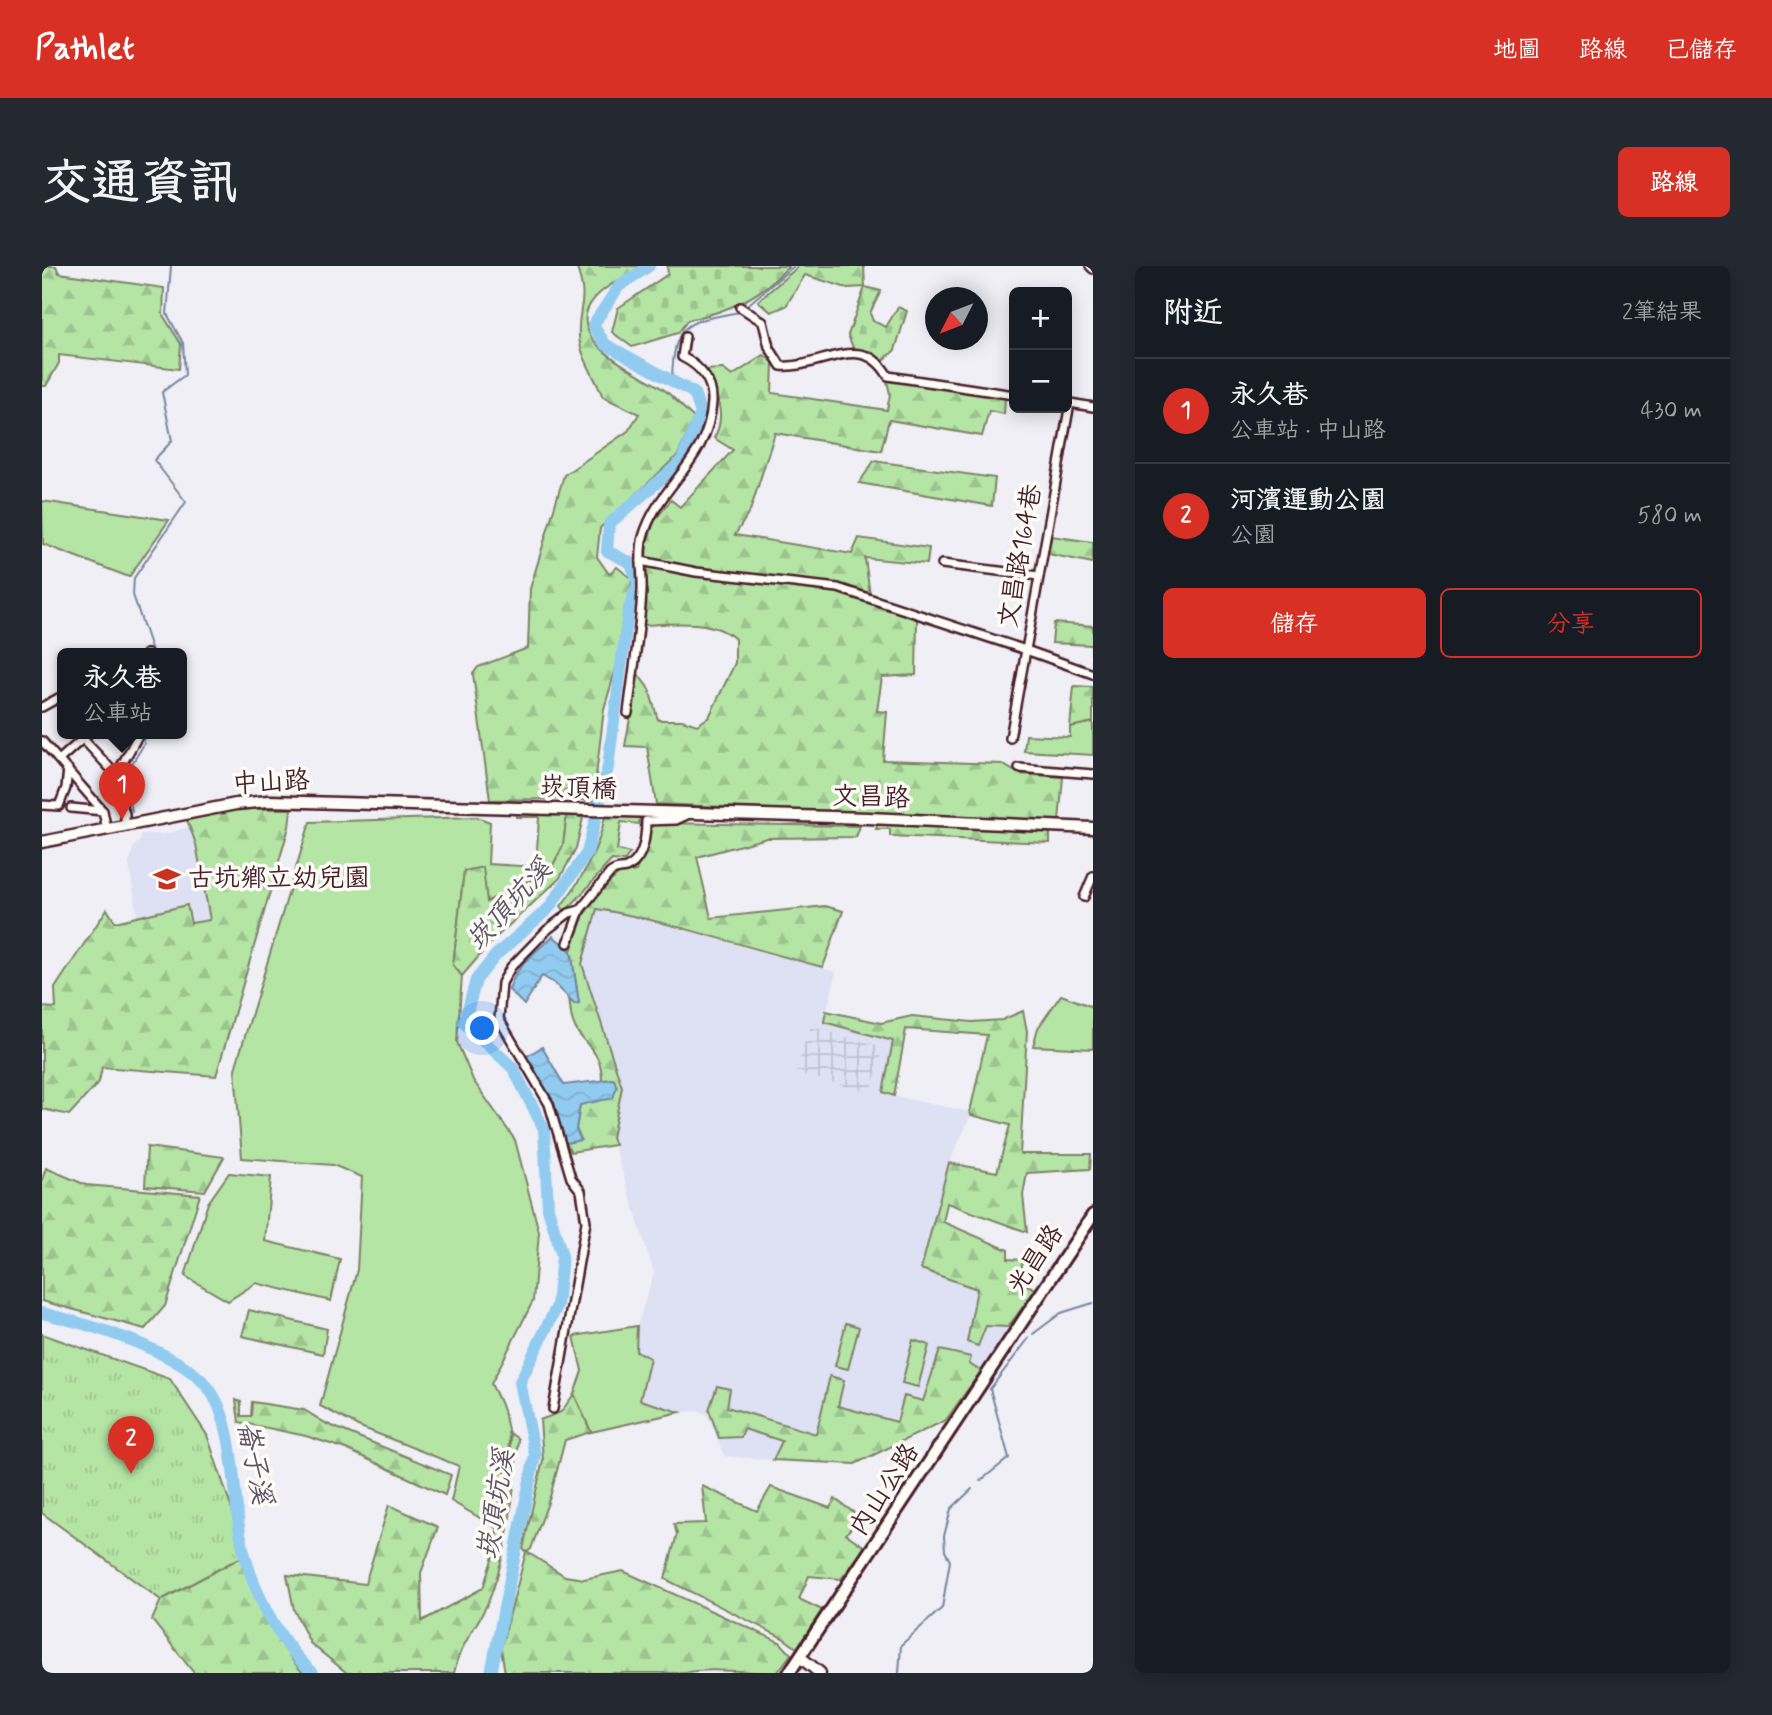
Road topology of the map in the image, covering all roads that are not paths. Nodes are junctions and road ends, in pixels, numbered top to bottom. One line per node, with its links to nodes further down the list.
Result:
1 (740, 307): 3 (street)
2 (685, 337): 7 (street)
3 (1009, 394)
4 (1072, 404): 5 (street)
5 (1093, 407)
6 (1066, 413): 9 (street, 文昌路164巷)
7 (642, 561): 10 (street); 12 (street)
8 (942, 564): 9 (street)
9 (1039, 576): 10 (street, 文昌路164巷)
10 (1026, 650): 11 (street, 文昌路164巷); 13 (street)
11 (1093, 674)
12 (628, 713)
13 (1010, 738)
14 (82, 739): 18 (street)
15 (87, 739): 19 (street)
16 (136, 739): 29 (street)
17 (42, 741): 18 (street)
18 (60, 760): 21 (street)
19 (109, 767)
20 (1018, 768): 22 (street)
21 (68, 769): 23 (street); 26 (street)
22 (1093, 774)
23 (42, 805)
24 (506, 807): 27 (main road, 崁頂橋); 29 (main road, 中山路)
25 (71, 808): 26 (street)
26 (103, 811): 31 (street)
27 (648, 813): 28 (main road, 文昌路)
28 (690, 814): 30 (main road, 文昌路); 35 (street)
29 (125, 825): 31 (main road, 中山路)
30 (1093, 828)
31 (107, 830): 32 (main road, 中山路)
32 (42, 842)
33 (1093, 876): 34 (street)
34 (1084, 897)
35 (580, 910): 36 (street); 39 (street)
36 (568, 943)
37 (1093, 1215): 38 (main road, 光昌路)
38 (1016, 1330): 40 (main road, 內山公路)
39 (553, 1409)
40 (800, 1657): 41 (main road, 內山公路); 42 (main road)
41 (789, 1673)
42 (820, 1673)

